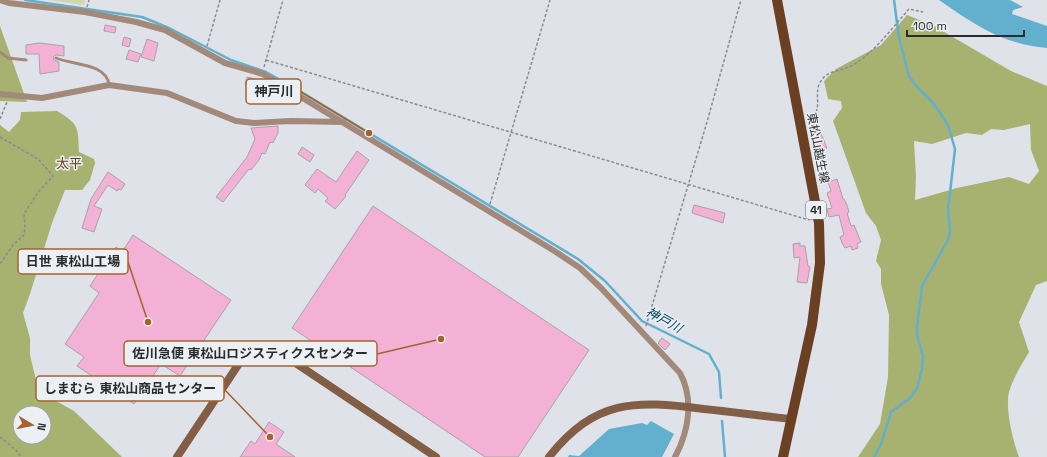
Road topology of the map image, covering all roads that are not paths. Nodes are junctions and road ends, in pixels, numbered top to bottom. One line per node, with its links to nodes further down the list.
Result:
1 (0, 0): 8 (street)
2 (777, 0): 10 (main road, 東松山越生線 / 41)
3 (0, 52): 5 (lane)
4 (56, 58): 6 (lane)
5 (26, 60)
6 (109, 85): 7 (street); 8 (street)
7 (0, 94)
8 (343, 122): 9 (street)
9 (688, 407): 10 (street); 13 (street); 14 (street)
10 (791, 420): 15 (main road, 41)
11 (177, 457): 12 (street)
12 (436, 457)
13 (549, 457)
14 (675, 457)
15 (783, 457)

